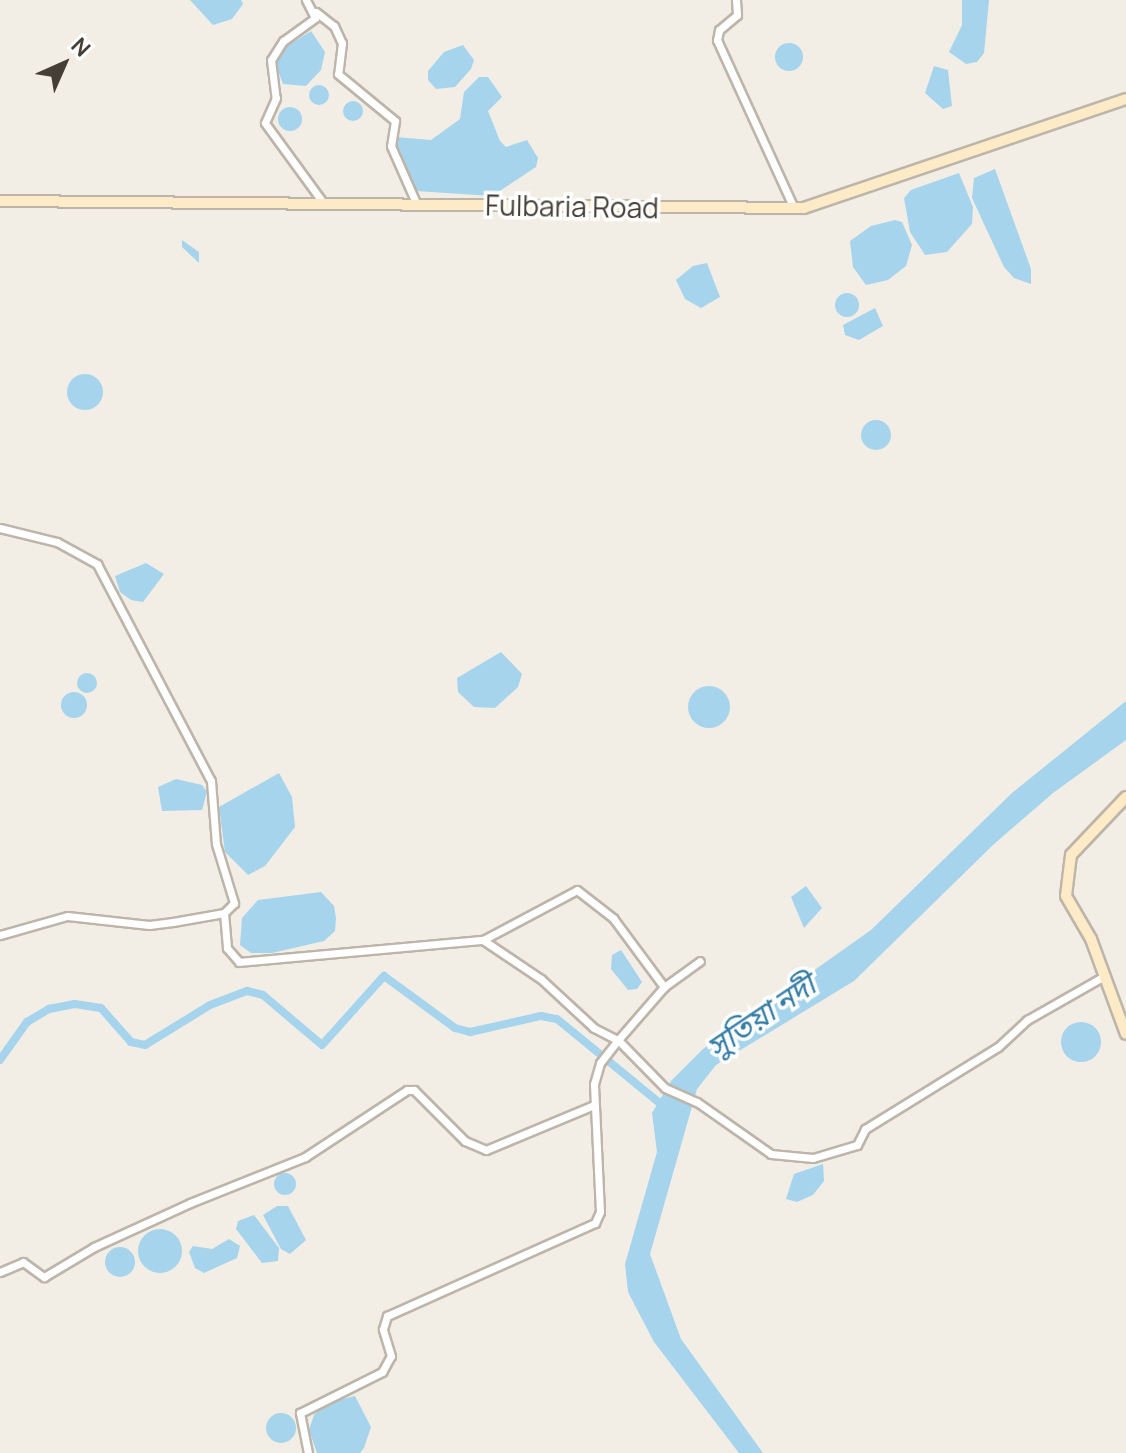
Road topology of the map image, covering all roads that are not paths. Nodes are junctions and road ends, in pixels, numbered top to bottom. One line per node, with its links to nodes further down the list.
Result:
1 (306, 0): 3 (street)
2 (736, 0): 8 (street)
3 (316, 12): 6 (street); 7 (street)
4 (1126, 99): 8 (main road, Fulbaria Road)
5 (0, 201): 6 (main road, Fulbaria Road)
6 (324, 204): 7 (main road, Fulbaria Road)
7 (417, 205): 8 (main road, Fulbaria Road)
8 (794, 208)
9 (0, 528): 11 (street)
10 (1126, 797): 15 (main road)
11 (224, 913): 12 (street); 13 (street)
12 (0, 935)
13 (483, 940): 16 (street); 18 (street)
14 (700, 961): 16 (street)
15 (1104, 976): 17 (main road); 18 (street)
16 (664, 987): 18 (street)
17 (1126, 1034)
18 (618, 1040): 19 (street)
19 (594, 1105): 20 (street); 21 (street)
20 (0, 1272)
21 (308, 1453)

